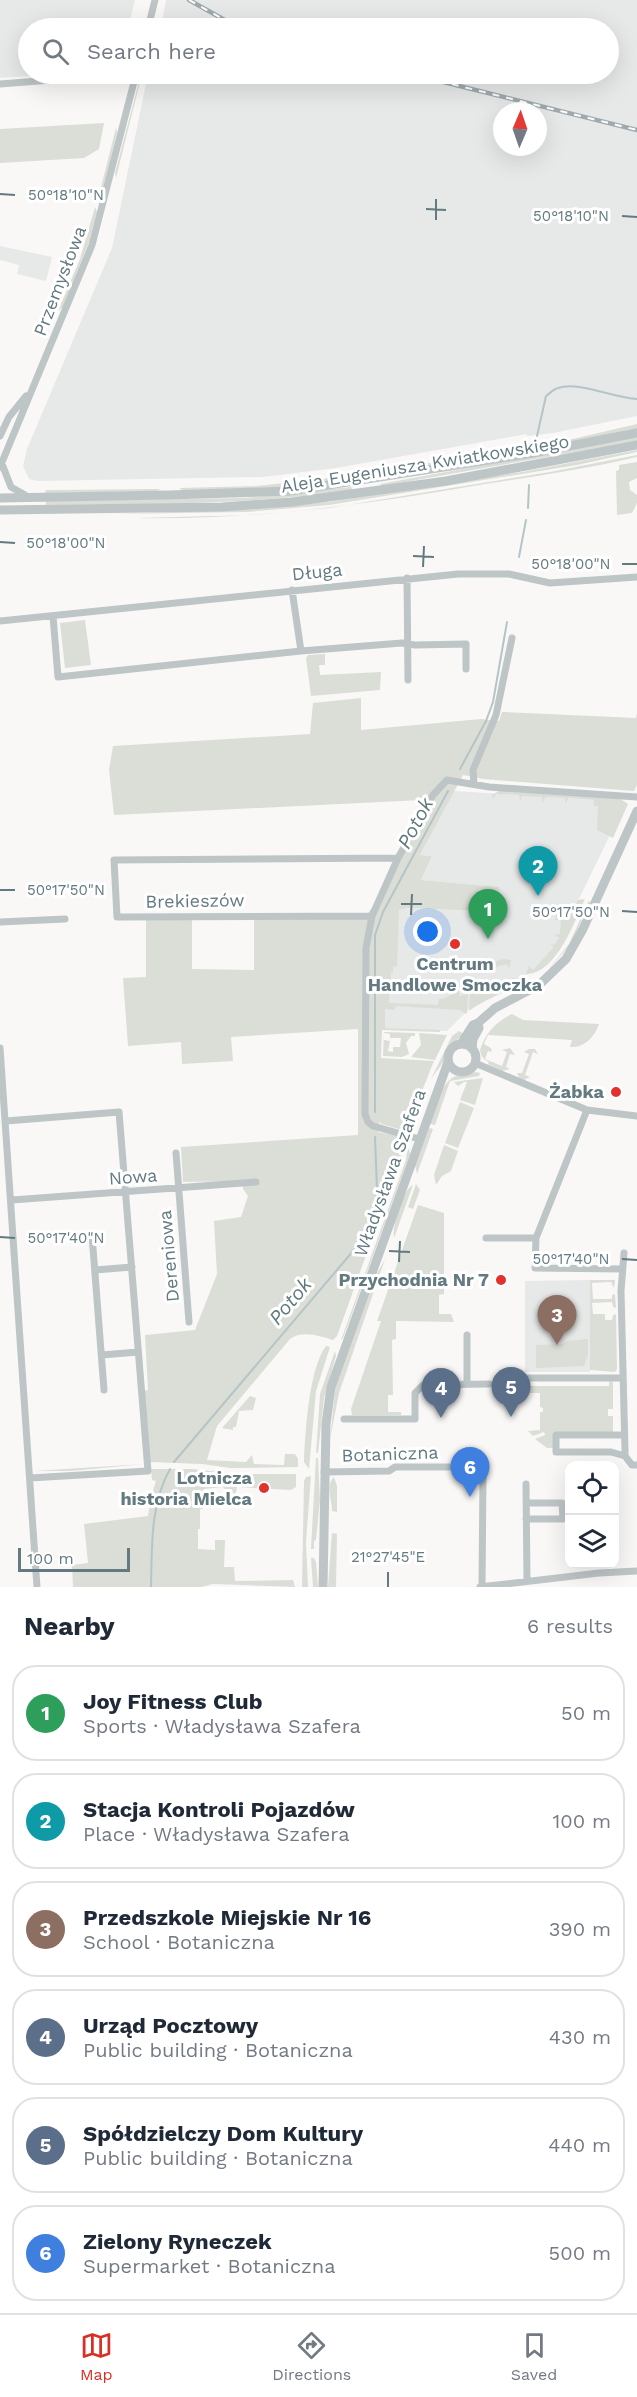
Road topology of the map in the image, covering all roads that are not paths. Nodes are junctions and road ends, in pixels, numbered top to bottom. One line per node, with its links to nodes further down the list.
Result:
1 (155, 0): 2 (street)
2 (150, 18)
3 (18, 83): 4 (street)
4 (0, 84)
5 (134, 84): 6 (street, Przemysłowa)
6 (30, 391): 8 (street, Przemysłowa); 10 (street, Przemysłowa)
7 (637, 433): 11 (street, Aleja Eugeniusza Kwiatkowskiego)
8 (0, 436)
9 (637, 445): 12 (street, Aleja Eugeniusza Kwiatkowskiego)
10 (1, 466): 13 (street, Przemysłowa)
11 (369, 480): 12 (street); 13 (street, Aleja Eugeniusza Kwiatkowskiego)
12 (370, 492): 15 (street, Aleja Eugeniusza Kwiatkowskiego)
13 (33, 497): 14 (street, Aleja Eugeniusza Kwiatkowskiego)
14 (0, 498)
15 (0, 510)
16 (637, 577): 17 (street, Długa)
17 (407, 578): 18 (street, Długa); 22 (street)
18 (292, 590): 19 (street, Długa); 23 (street)
19 (53, 616): 20 (street, Długa); 23 (street)
20 (0, 621)
21 (512, 638): 26 (street)
22 (409, 644): 23 (street); 24 (street); 25 (street)
23 (301, 651)
24 (466, 669)
25 (408, 680)
26 (472, 784): 27 (street); 29 (street)
27 (637, 797)
28 (637, 811): 33 (street)
29 (398, 858): 30 (street); 30 (street, Brekieszów)
30 (372, 916): 44 (street)
31 (65, 919): 32 (street)
32 (0, 922)
33 (478, 1023): 34 (street); 36 (street)
34 (461, 1044): 36 (street); 37 (street)
35 (0, 1048): 43 (street)
36 (472, 1049): 38 (street)
37 (448, 1062): 39 (street); 40 (street, Władysława Szafera)
38 (475, 1063): 39 (street); 41 (street)
39 (456, 1071): 40 (street, Władysława Szafera)
40 (439, 1087): 44 (street, Władysława Szafera)
41 (587, 1110): 42 (street); 52 (street)
42 (637, 1116)
43 (6, 1121): 48 (street); 49 (street)
44 (419, 1139): 70 (street, Władysława Szafera)
45 (176, 1153): 47 (street, Dereniowa)
46 (256, 1182): 47 (street, Nowa)
47 (179, 1188): 48 (street, Nowa); 57 (street, Dereniowa)
48 (126, 1192): 49 (street, Nowa); 54 (street)
49 (12, 1200): 71 (street)
50 (92, 1234): 56 (street)
51 (486, 1238): 52 (street)
52 (536, 1238): 55 (street)
53 (624, 1253): 55 (street)
54 (132, 1267): 56 (street); 59 (street)
55 (622, 1269): 62 (street)
56 (95, 1270): 60 (street)
57 (189, 1322)
58 (467, 1335): 63 (street)
59 (138, 1352): 60 (street); 71 (street)
60 (102, 1355): 65 (street)
61 (527, 1378): 62 (street)
62 (623, 1378): 67 (street)
63 (467, 1383): 64 (street); 66 (street)
64 (489, 1384)
65 (104, 1390)
66 (344, 1419)
67 (624, 1436): 68 (street); 68 (street)
68 (625, 1456): 69 (street)
69 (637, 1465)
70 (324, 1472): 78 (street, Władysława Szafera); 79 (street, Botaniczna)
71 (30, 1478): 77 (street)
72 (526, 1484): 73 (street)
73 (526, 1503): 74 (street); 74 (street)
74 (526, 1519): 76 (street)
75 (637, 1571): 76 (street)
76 (527, 1581): 79 (street)
77 (37, 1587)
78 (322, 1587)
79 (481, 1587)

